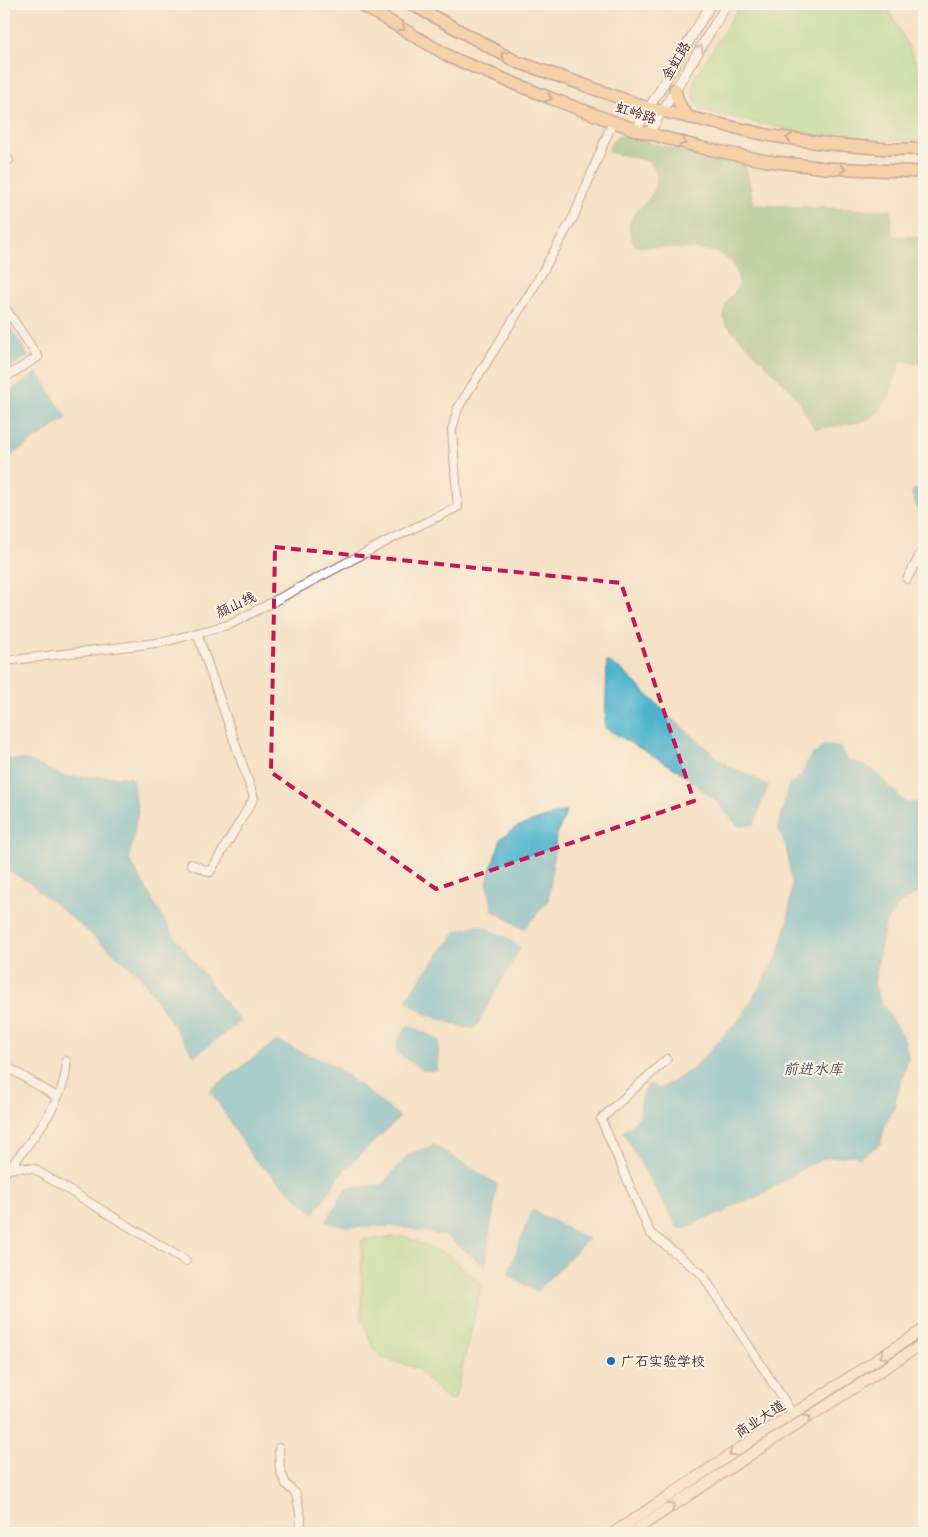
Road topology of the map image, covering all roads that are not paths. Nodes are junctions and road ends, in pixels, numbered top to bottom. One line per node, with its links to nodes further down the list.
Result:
1 (360, 4): 9 (main road, 虹岭路, one-way to 9)
2 (411, 4): 6 (main road, 虹岭路, one-way to 2)
3 (711, 4): 6 (street, 金虹路)
4 (727, 4): 5 (street, 金虹路, one-way to 4)
5 (675, 89): 7 (street, 金虹路); 8 (main road)
6 (648, 108): 7 (main road, 虹岭路); 10 (street, 金虹路)
7 (661, 112): 8 (main road, 虹岭路); 11 (street, 金虹路)
8 (690, 118): 12 (main road, 虹岭路, one-way to 8)
9 (613, 121): 10 (main road, 虹岭路); 18 (street, 颜山线)
10 (636, 130): 11 (main road, 虹岭路)
11 (649, 134): 13 (main road, 虹岭路, one-way to 13)
12 (924, 149)
13 (924, 172)
14 (4, 310): 15 (street)
15 (4, 378)
16 (924, 548): 17 (street)
17 (906, 578)
18 (197, 633): 19 (street, 颜山线); 20 (street)
19 (4, 661)
20 (191, 864)
21 (668, 1059): 29 (street)
22 (66, 1061): 24 (street)
23 (4, 1065): 24 (street)
24 (56, 1097): 25 (street)
25 (6, 1171): 26 (street)
26 (186, 1261)
27 (924, 1329): 29 (main road, 商业大道, one-way to 29)
28 (924, 1343): 33 (main road, 商业大道, one-way to 28)
29 (793, 1414): 32 (main road, 商业大道, one-way to 32)
30 (278, 1448): 31 (street)
31 (300, 1533)
32 (613, 1533)
33 (631, 1533)

